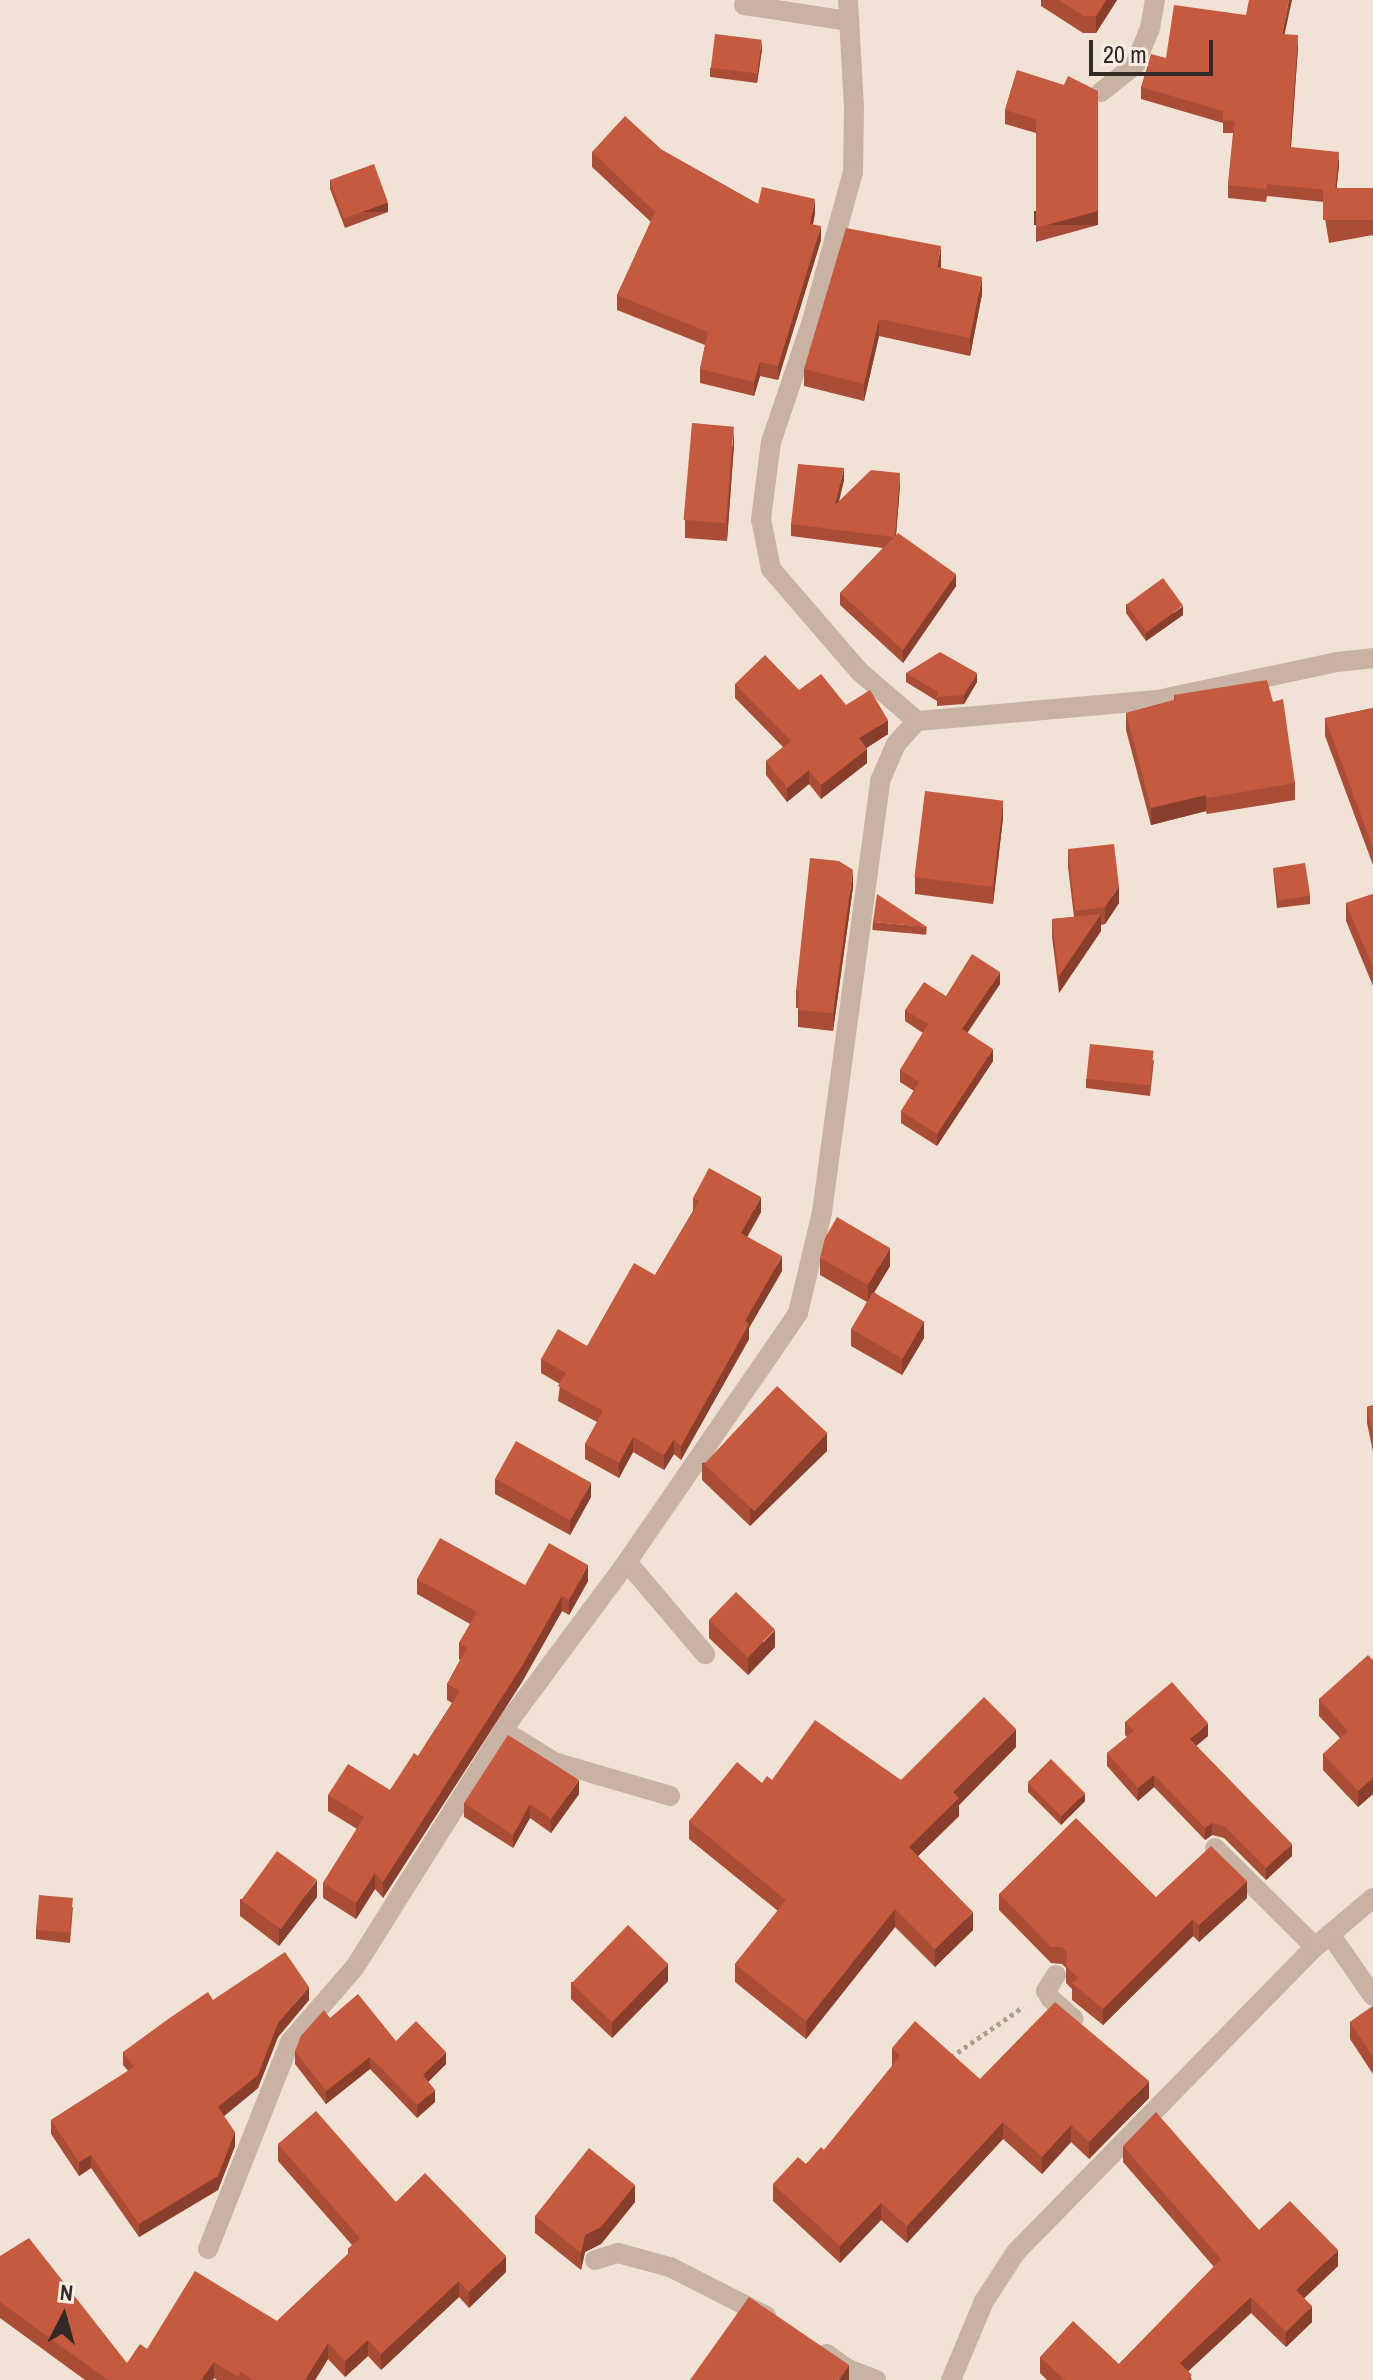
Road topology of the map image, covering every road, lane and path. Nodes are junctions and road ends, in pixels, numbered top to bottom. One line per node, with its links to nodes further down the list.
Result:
1 (848, 0): 4 (street)
2 (1155, 0): 5 (street)
3 (744, 5): 4 (street)
4 (849, 21): 7 (street)
5 (1101, 92)
6 (1373, 658): 7 (street)
7 (917, 721): 8 (street)
8 (627, 1562): 9 (street); 10 (street)
9 (705, 1654)
10 (504, 1731): 11 (street); 19 (street)
11 (670, 1796)
12 (1215, 1848): 14 (street)
13 (1373, 1898): 14 (street)
14 (1323, 1941): 16 (street); 24 (street)
15 (1051, 1983): 17 (street); 18 (path)
16 (1373, 1996)
17 (1085, 2028)
18 (951, 2057)
19 (208, 2249)
20 (595, 2260): 21 (street)
21 (789, 2328)
22 (813, 2345): 23 (street)
23 (876, 2380)
24 (951, 2380)

